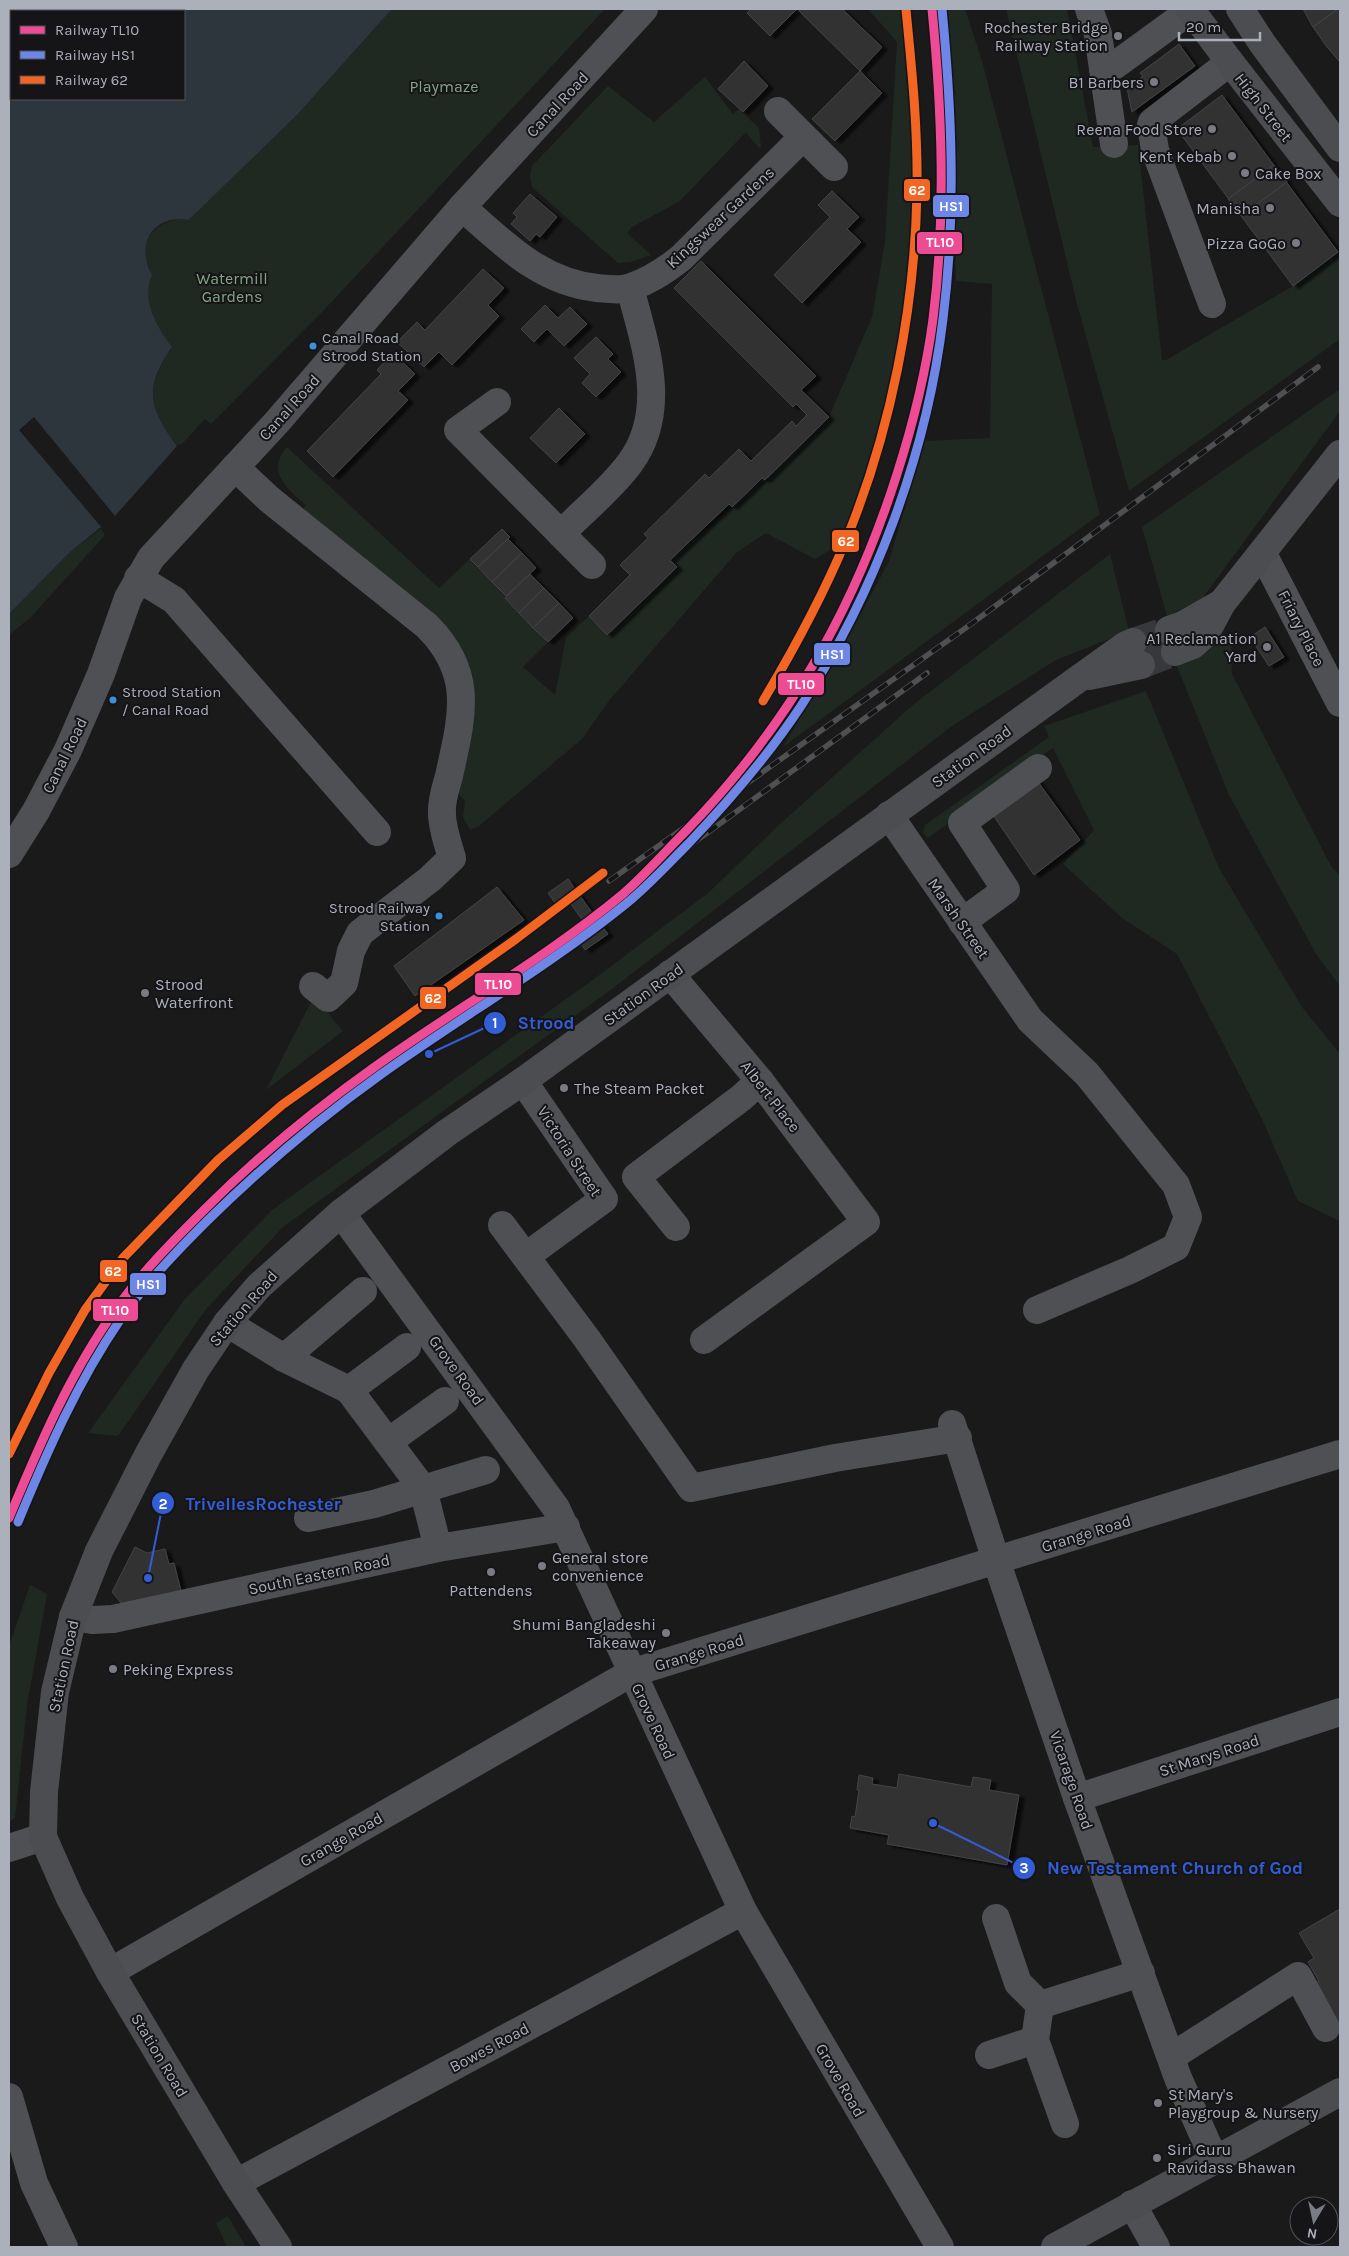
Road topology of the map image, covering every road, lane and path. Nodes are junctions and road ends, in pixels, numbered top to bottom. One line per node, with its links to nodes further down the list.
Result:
1 (644, 9): 13 (street, Canal Road)
2 (1089, 9): 6 (street)
3 (1191, 9): 5 (main road, High Street); 6 (street)
4 (1240, 9): 10 (main road)
5 (1230, 62): 12 (main road, High Street); 15 (street)
6 (1103, 70): 9 (street)
7 (778, 112): 8 (street)
8 (803, 137): 11 (street); 14 (street, Kingswear Gardens)
9 (1114, 144)
10 (1339, 145)
11 (834, 167)
12 (1340, 203)
13 (462, 207): 14 (street, Kingswear Gardens); 18 (street, Canal Road)
14 (630, 288): 19 (street)
15 (1212, 304)
16 (497, 402): 19 (street)
17 (1340, 454): 20 (main road)
18 (235, 467): 22 (street, Canal Road); 32 (street)
19 (560, 534): 21 (street)
20 (1263, 554): 23 (main road); 25 (street, Friary Place)
21 (590, 563)
22 (138, 578): 28 (street); 29 (street, Canal Road)
23 (1172, 641)
24 (1137, 654): 27 (main road, Station Road)
25 (1340, 703)
26 (1038, 768): 30 (street)
27 (889, 815): 30 (street, Marsh Street); 31 (main road, Station Road)
28 (377, 832)
29 (9, 854)
30 (962, 922): 40 (street, Marsh Street)
31 (670, 974): 33 (street, Albert Place); 34 (main road, Station Road)
32 (313, 986)
33 (760, 1080): 37 (street); 42 (street, Albert Place)
34 (523, 1081): 35 (main road, Station Road); 38 (street, Victoria Street)
35 (341, 1213): 41 (main road, Station Road); 52 (street, Grove Road)
36 (502, 1225): 54 (street, Vicarage Road)
37 (676, 1227)
38 (533, 1251)
39 (363, 1291): 44 (street)
40 (1038, 1310)
41 (227, 1323): 44 (street); 55 (main road, Station Road)
42 (704, 1340)
43 (407, 1347): 45 (street)
44 (284, 1358): 45 (street)
45 (349, 1390): 47 (street)
46 (444, 1401): 47 (street)
47 (388, 1442): 50 (street)
48 (1340, 1454): 54 (street, Grange Road)
49 (486, 1470): 50 (street)
50 (423, 1489): 51 (street); 53 (street)
51 (308, 1518)
52 (566, 1527): 53 (street, South Eastern Road); 56 (street, Grove Road)
53 (438, 1548): 55 (street, South Eastern Road)
54 (996, 1560): 56 (street, Grange Road); 58 (street, Vicarage Road)
55 (73, 1617): 59 (main road, Station Road)
56 (631, 1673): 61 (street, Grove Road); 63 (street, Grange Road)
57 (1340, 1712): 58 (street, St Marys Road)
58 (1077, 1798): 64 (street, Vicarage Road)
59 (43, 1837): 60 (street); 63 (main road, Station Road)
60 (9, 1848)
61 (742, 1911): 74 (street, Bowes Road); 78 (street, Grove Road)
62 (996, 1918): 65 (street)
63 (110, 1972): 74 (main road, Station Road)
64 (1142, 1973): 65 (street); 69 (street, Vicarage Road)
65 (1040, 2005): 67 (street)
66 (1326, 2028): 69 (street)
67 (1035, 2040): 68 (street); 72 (street)
68 (989, 2055)
69 (1171, 2057): 73 (street, Vicarage Road)
70 (1340, 2092): 73 (main road)
71 (9, 2097): 76 (street)
72 (1065, 2124)
73 (1214, 2159): 75 (main road)
74 (236, 2183): 77 (main road, Station Road)
75 (1132, 2204): 79 (main road); 80 (street)
76 (64, 2247)
77 (278, 2247)
78 (940, 2247)
79 (1055, 2247)
80 (1156, 2247)

